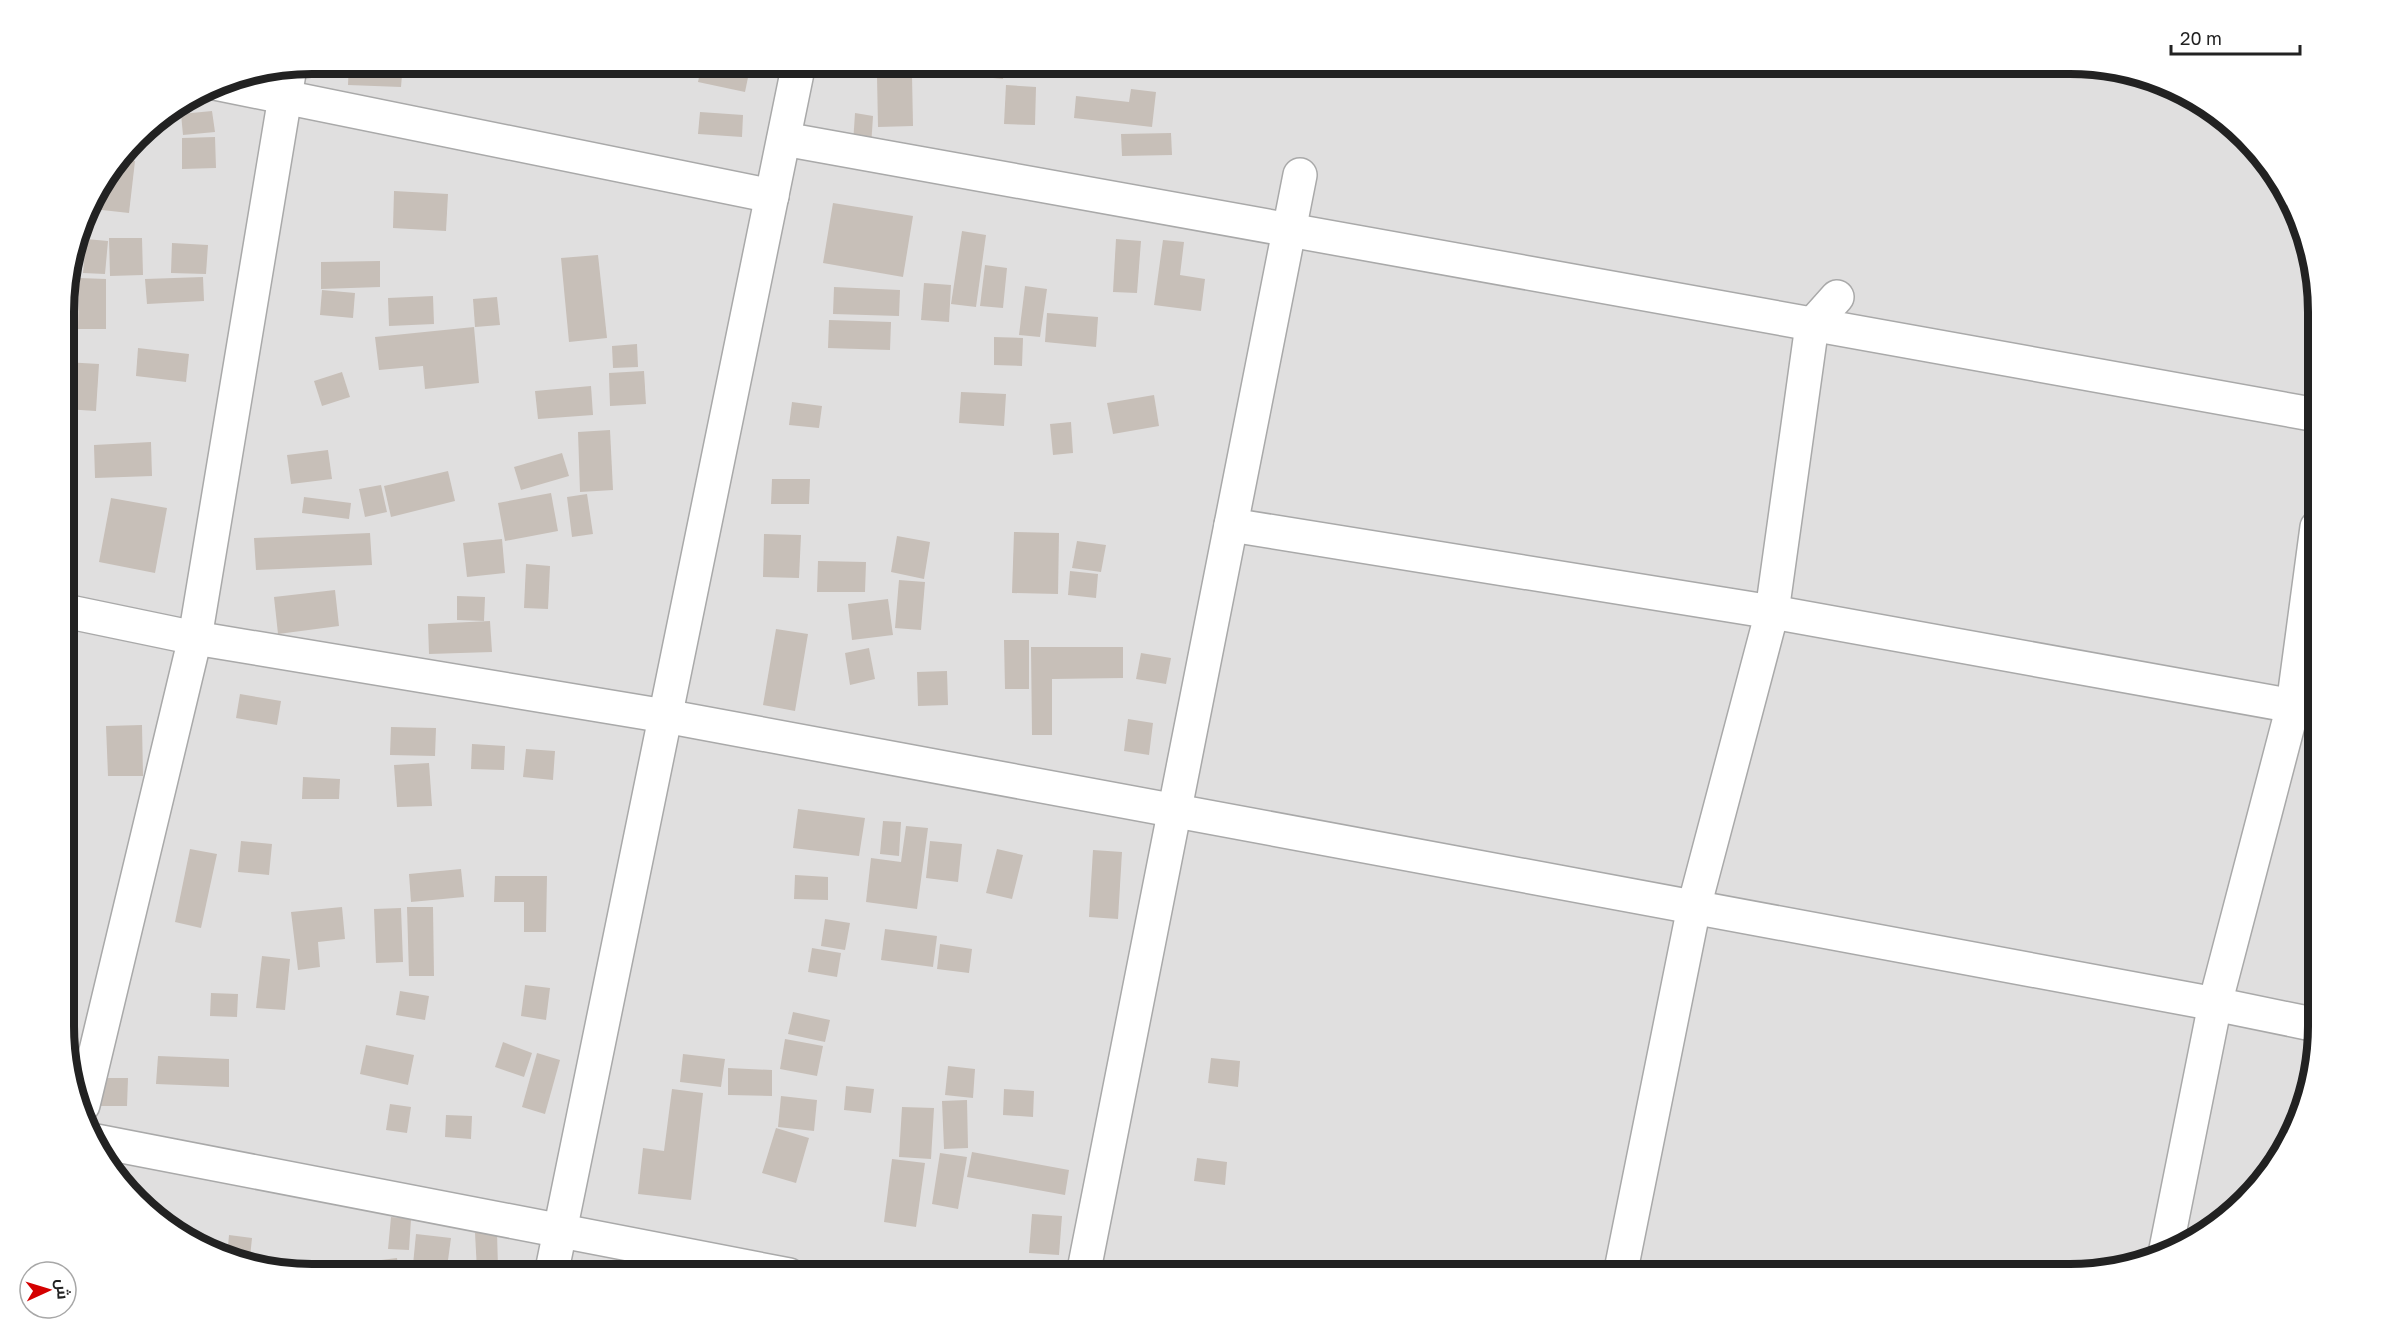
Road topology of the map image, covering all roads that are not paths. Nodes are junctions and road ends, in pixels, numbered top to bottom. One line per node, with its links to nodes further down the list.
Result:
1 (797, 74): 4 (street)
2 (246, 83): 3 (street)
3 (287, 83): 6 (street); 15 (street)
4 (784, 140): 6 (street); 7 (street)
5 (1300, 175): 7 (street)
6 (772, 196): 17 (street)
7 (1288, 230): 9 (street); 11 (street)
8 (1837, 297): 9 (street)
9 (1812, 325): 10 (street); 13 (street)
10 (2308, 413)
11 (1231, 525): 13 (street); 18 (street)
12 (2308, 599): 16 (street)
13 (1772, 612): 16 (street); 19 (street)
14 (74, 613): 15 (street)
15 (195, 638): 17 (street); 22 (street)
16 (2293, 706): 20 (street)
17 (665, 716): 18 (street); 24 (street)
18 (1175, 810): 19 (street); 28 (street)
19 (1694, 907): 20 (street); 29 (street)
20 (2215, 1004): 21 (street); 25 (street)
21 (2308, 1023)
22 (84, 1096)
23 (104, 1142): 24 (street)
24 (560, 1229): 26 (street); 27 (street)
25 (2167, 1243)
26 (553, 1264)
27 (734, 1264)
28 (1085, 1264)
29 (1622, 1264)

